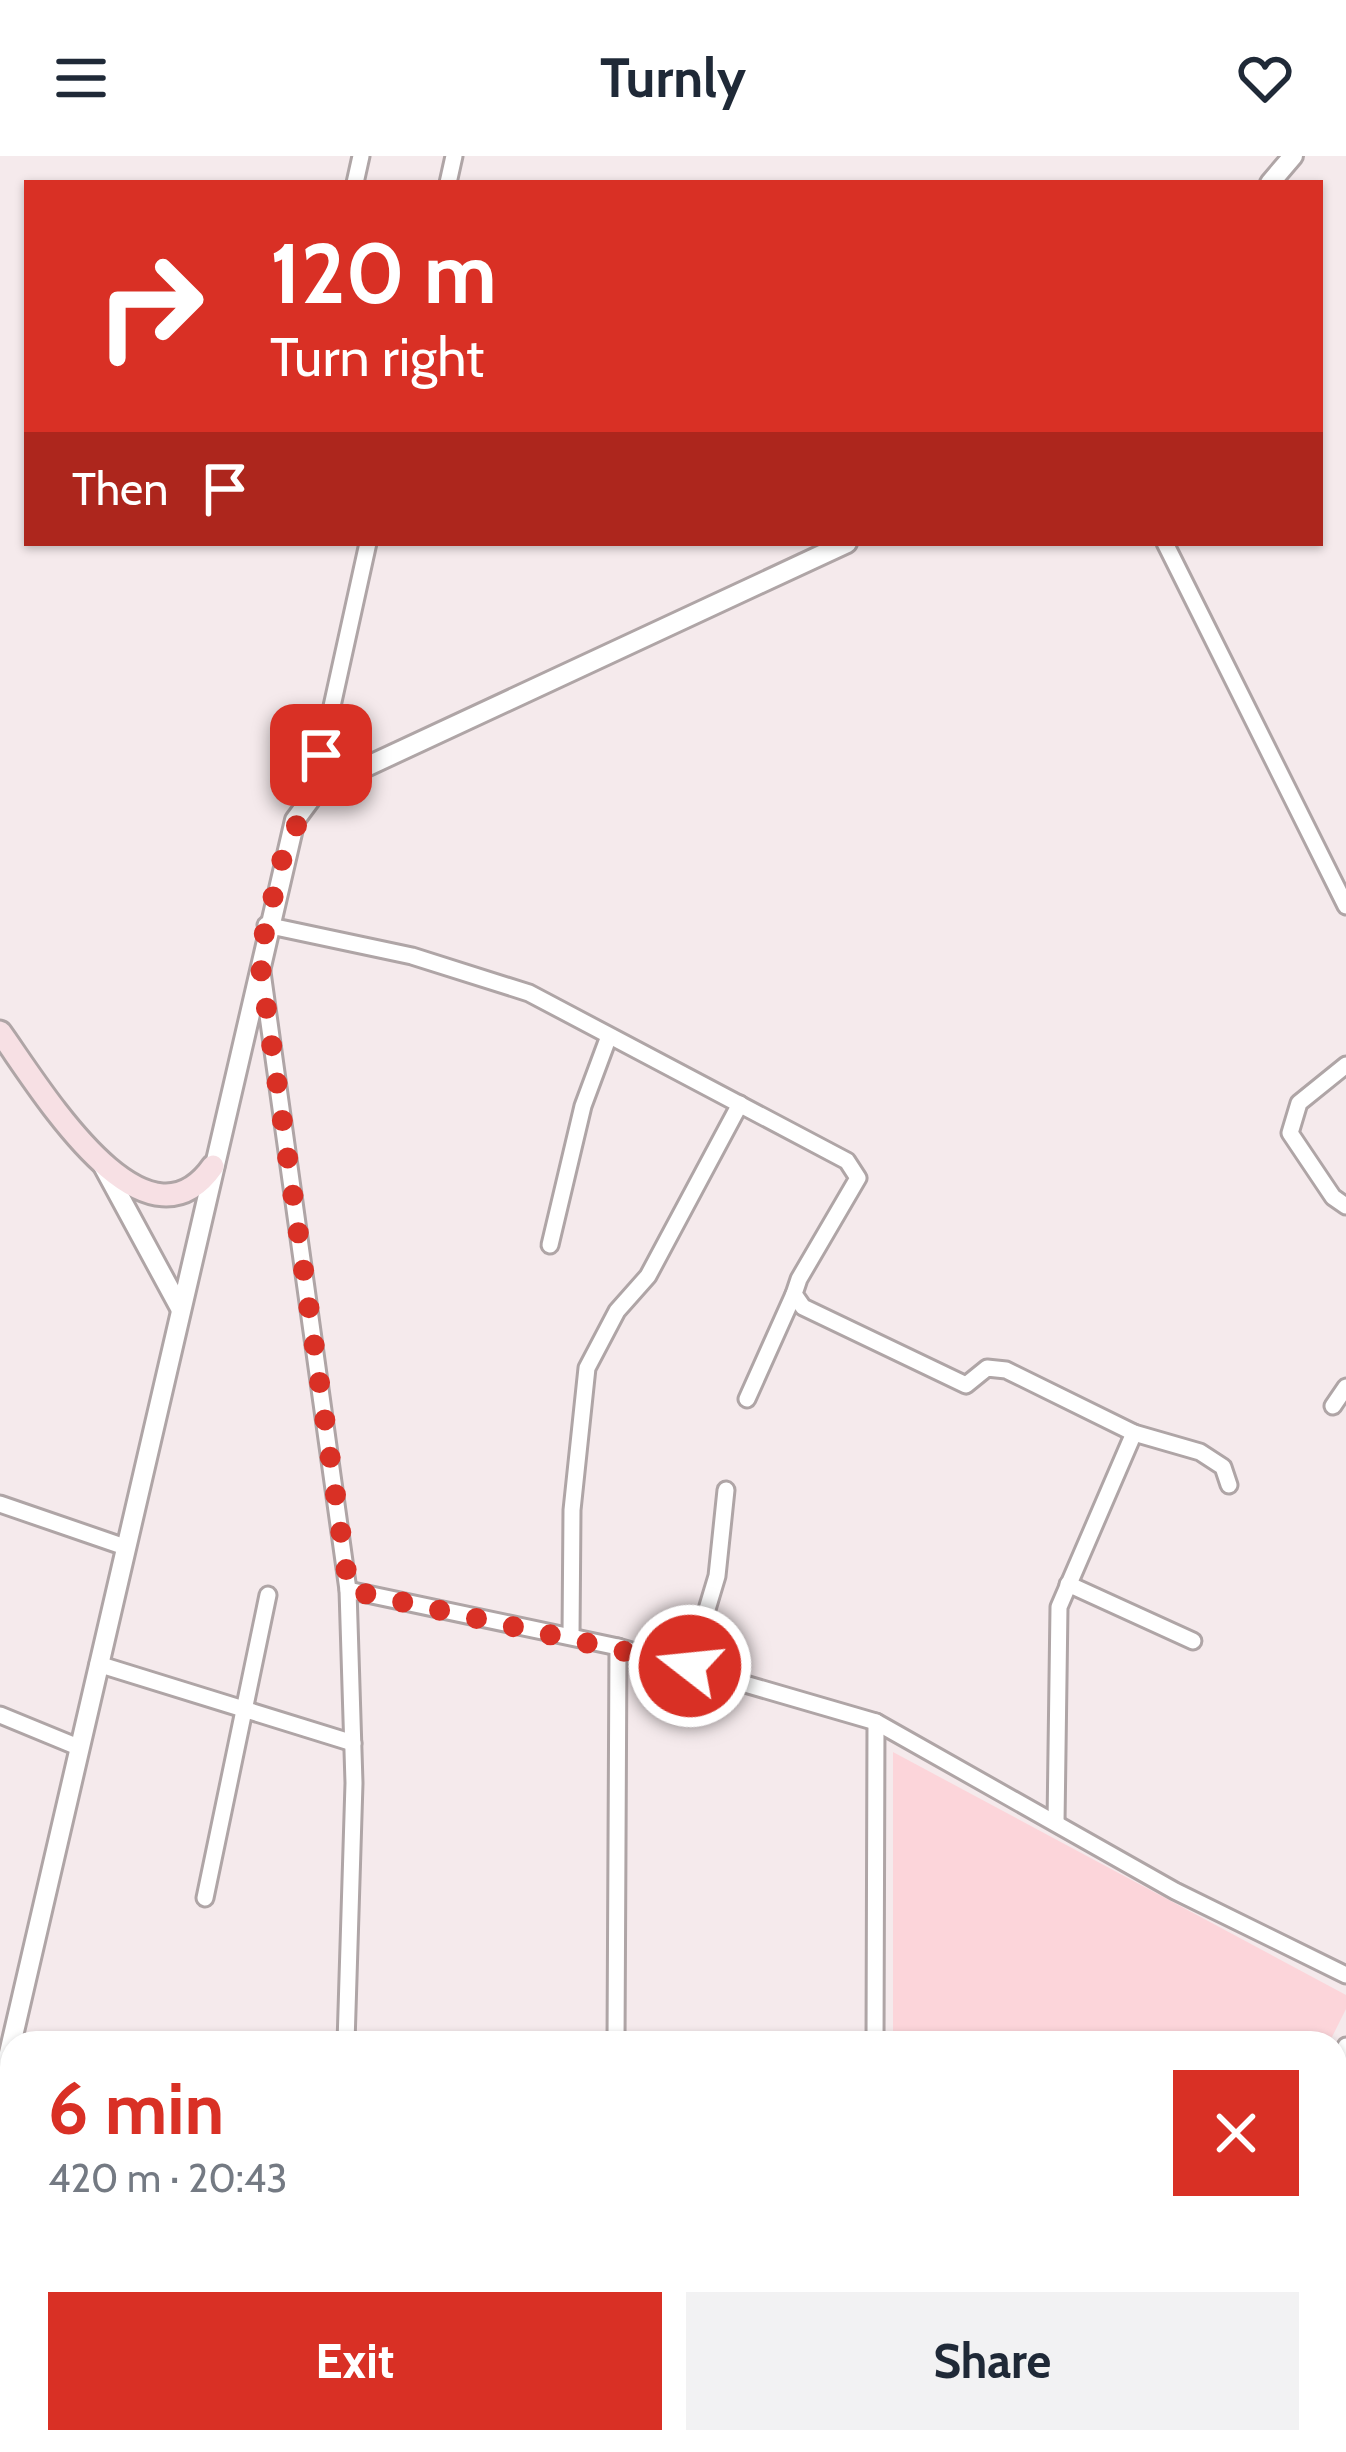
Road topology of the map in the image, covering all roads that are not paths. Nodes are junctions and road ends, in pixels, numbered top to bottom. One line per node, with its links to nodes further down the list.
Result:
1 (1294, 156): 2 (street)
2 (1273, 180)
3 (367, 546): 6 (street)
4 (841, 546): 6 (street)
5 (1166, 546): 7 (street)
6 (312, 797): 8 (street)
7 (1346, 906)
8 (266, 925): 9 (street); 11 (street)
9 (259, 956): 15 (street); 29 (street)
10 (0, 1032): 14 (main road)
11 (609, 1036): 13 (street); 17 (street)
12 (1346, 1064): 16 (street)
13 (740, 1104): 18 (street); 31 (street)
14 (102, 1164): 15 (main road); 19 (street)
15 (213, 1166): 19 (street)
16 (1346, 1206)
17 (550, 1245)
18 (794, 1294): 21 (street); 23 (street)
19 (180, 1308): 27 (street)
20 (1346, 1387): 22 (street)
21 (747, 1399)
22 (1333, 1406)
23 (1133, 1433): 24 (street); 28 (street)
24 (1229, 1485)
25 (726, 1490): 35 (street)
26 (0, 1504): 27 (street)
27 (125, 1547): 34 (street)
28 (1068, 1584): 32 (street); 41 (street)
29 (349, 1590): 31 (street); 39 (street)
30 (268, 1595): 36 (street)
31 (571, 1636): 33 (street)
32 (1193, 1641)
33 (618, 1646): 35 (street); 46 (street)
34 (98, 1664): 36 (street); 40 (street)
35 (690, 1666): 38 (street)
36 (245, 1708): 39 (street); 42 (street)
37 (0, 1715): 40 (street)
38 (876, 1722): 41 (street); 47 (street)
39 (353, 1743): 45 (street)
40 (78, 1747): 44 (street)
41 (1056, 1823): 43 (street)
42 (205, 1898)
43 (1346, 1975)
44 (9, 2018)
45 (346, 2031)
46 (616, 2031)
47 (875, 2031)

